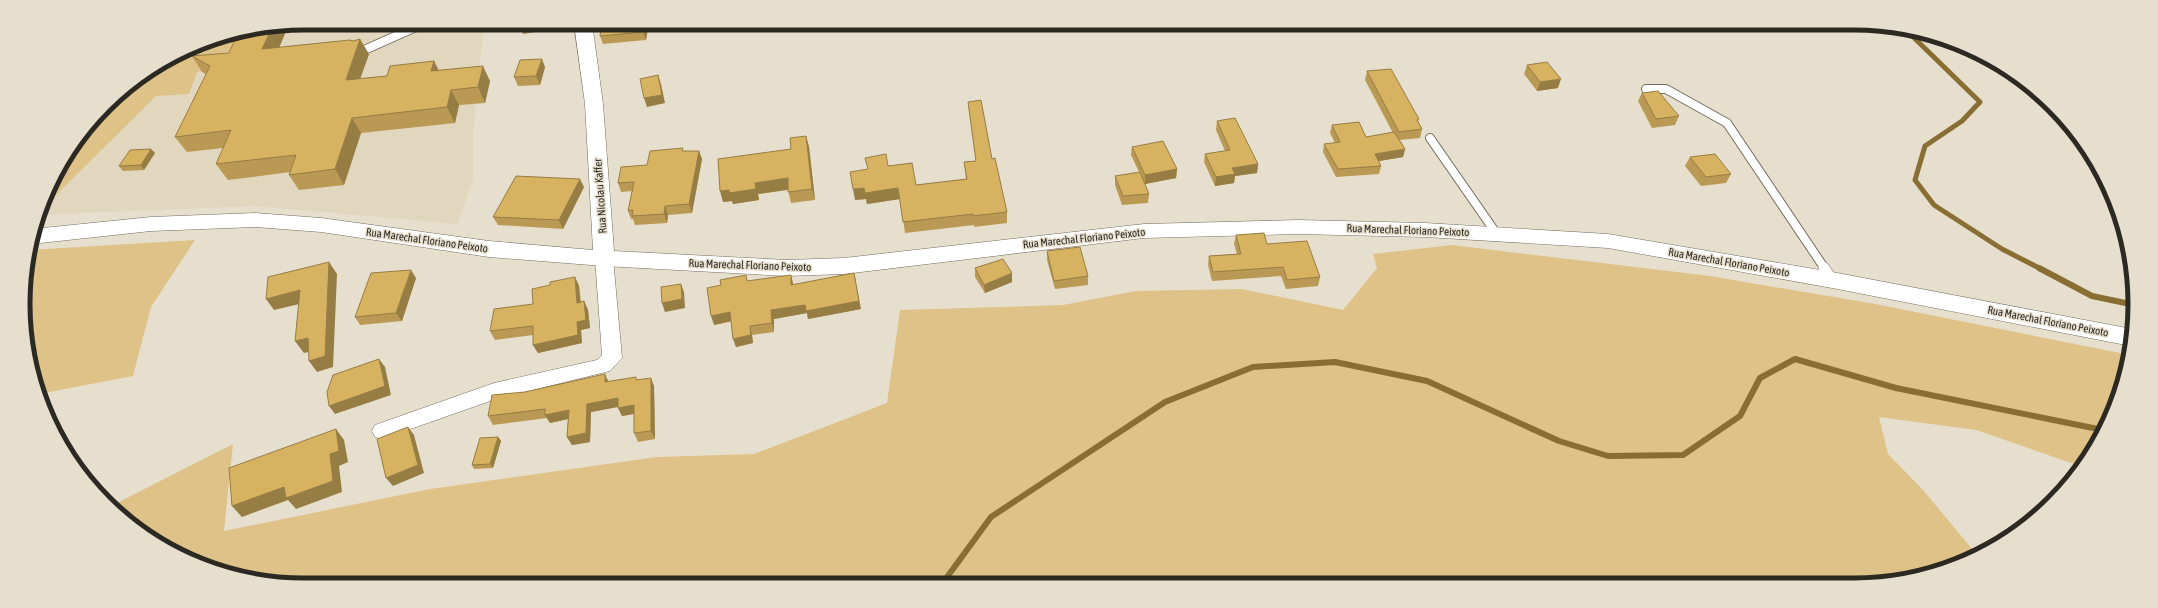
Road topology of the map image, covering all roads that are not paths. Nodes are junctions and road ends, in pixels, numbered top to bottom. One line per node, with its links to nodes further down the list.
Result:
1 (409, 30): 3 (lane)
2 (584, 30): 8 (main road, Rua Nicolau Kaffer)
3 (362, 51)
4 (1646, 89): 9 (lane)
5 (1430, 138): 6 (lane)
6 (1496, 233): 8 (main road, Rua Marechal Floriano Peixoto); 9 (main road, Rua Marechal Floriano Peixoto)
7 (38, 236): 8 (main road, Rua Marechal Floriano Peixoto)
8 (604, 258): 11 (street, Rua Nicolau Kaffer)
9 (1832, 280): 10 (main road, Rua Marechal Floriano Peixoto)
10 (2126, 337)
11 (382, 431)

